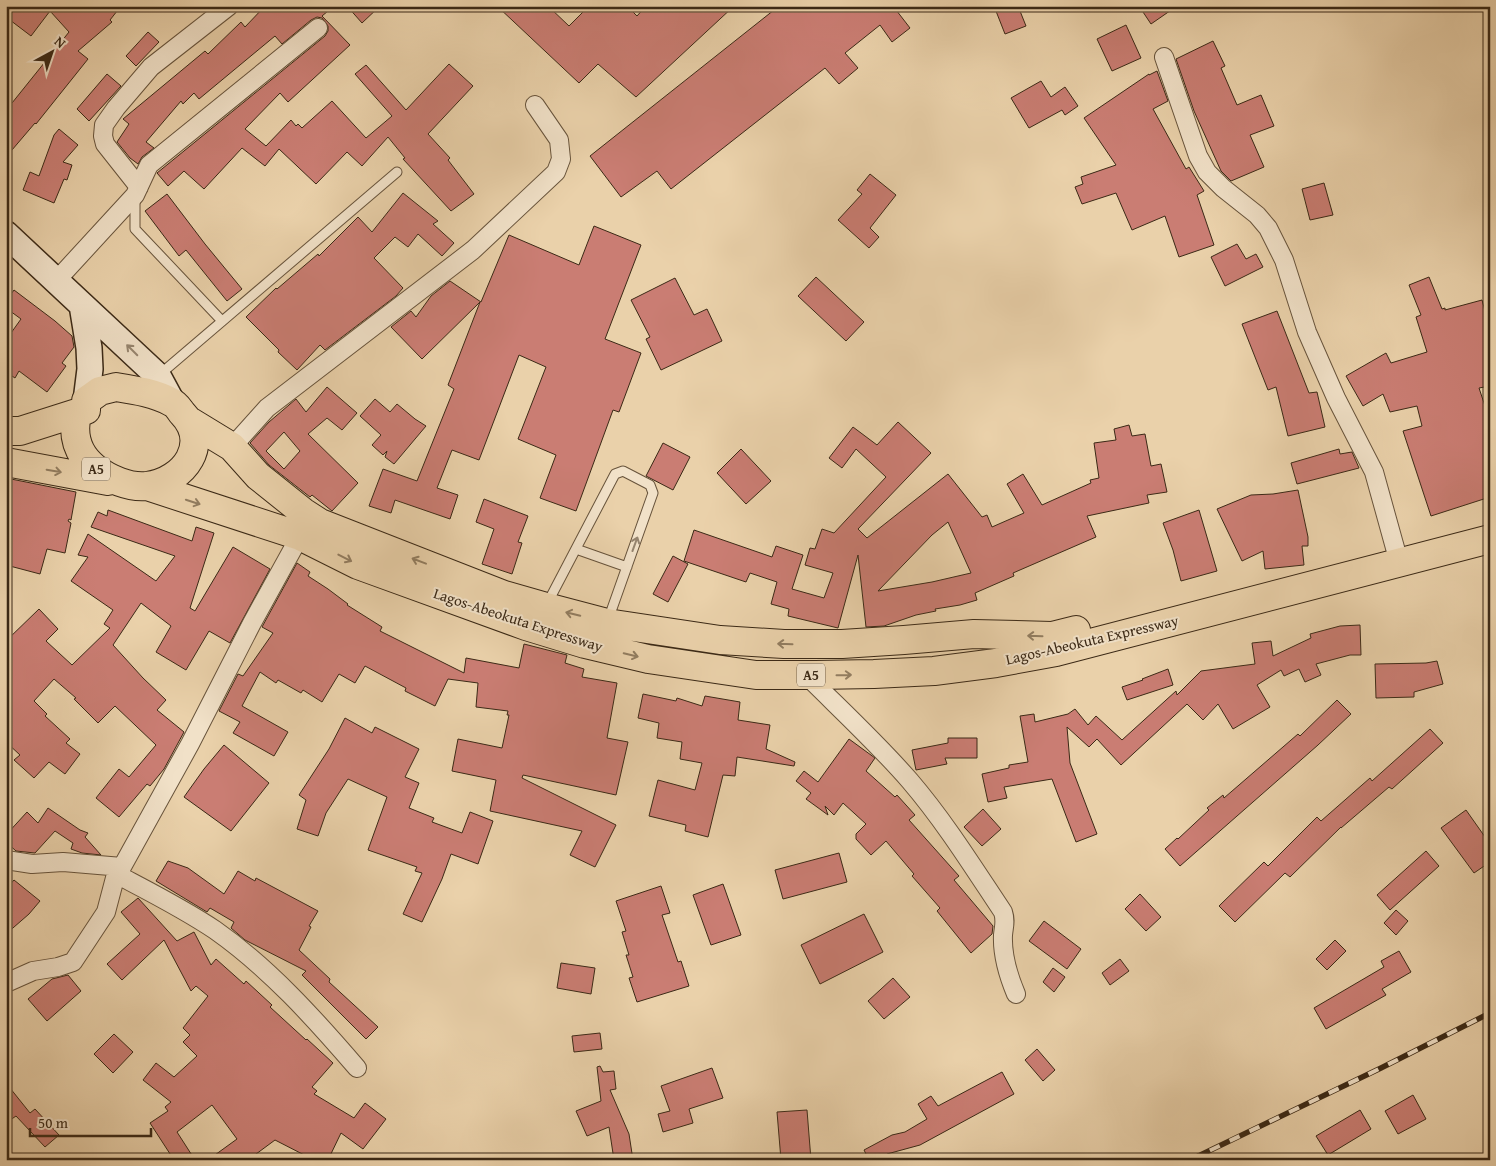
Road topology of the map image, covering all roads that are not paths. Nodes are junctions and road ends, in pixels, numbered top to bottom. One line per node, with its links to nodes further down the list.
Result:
1 (229, 6): 6 (street)
2 (318, 28): 6 (street)
3 (1164, 57): 24 (street)
4 (535, 105): 16 (street)
5 (397, 172): 10 (lane)
6 (137, 191): 8 (street); 10 (lane)
7 (6, 234): 8 (main road)
8 (56, 281): 9 (main road)
9 (82, 305): 11 (main road, one-way to 9); 13 (main road)
10 (222, 321): 11 (lane)
11 (158, 376): 12 (main road)
12 (172, 402): 13 (highway, A5); 14 (highway, A5)
13 (86, 406): 15 (highway, A5); 18 (highway, A5)
14 (191, 422): 16 (highway, Lagos-Abeokuta Expressway / A5); 19 (highway, A5)
15 (6, 431)
16 (232, 448): 26 (highway, Lagos-Abeokuta Expressway / A5, one-way to 16)
17 (6, 462): 18 (highway, A5, one-way to 18)
18 (120, 483): 19 (highway, A5)
19 (147, 486): 21 (highway, Lagos-Abeokuta Expressway / A5, one-way to 21)
20 (1490, 526): 24 (highway, Lagos-Abeokuta Expressway / A5)
21 (300, 536): 28 (highway, Lagos-Abeokuta Expressway / A5, one-way to 28); 30 (street)
22 (1490, 539): 28 (highway, Lagos-Abeokuta Expressway / A5, one-way to 22)
23 (576, 548): 25 (lane); 25 (lane, one-way to 23); 26 (lane)
24 (1397, 555): 27 (highway, Lagos-Abeokuta Expressway / A5, one-way to 27)
25 (627, 567): 27 (lane)
26 (546, 607): 27 (highway, Lagos-Abeokuta Expressway / A5, one-way to 26)
27 (607, 623)
28 (806, 676): 32 (street)
29 (6, 860): 30 (street)
30 (119, 871): 31 (street); 33 (street)
31 (6, 983)
32 (1016, 994)
33 (357, 1068)

